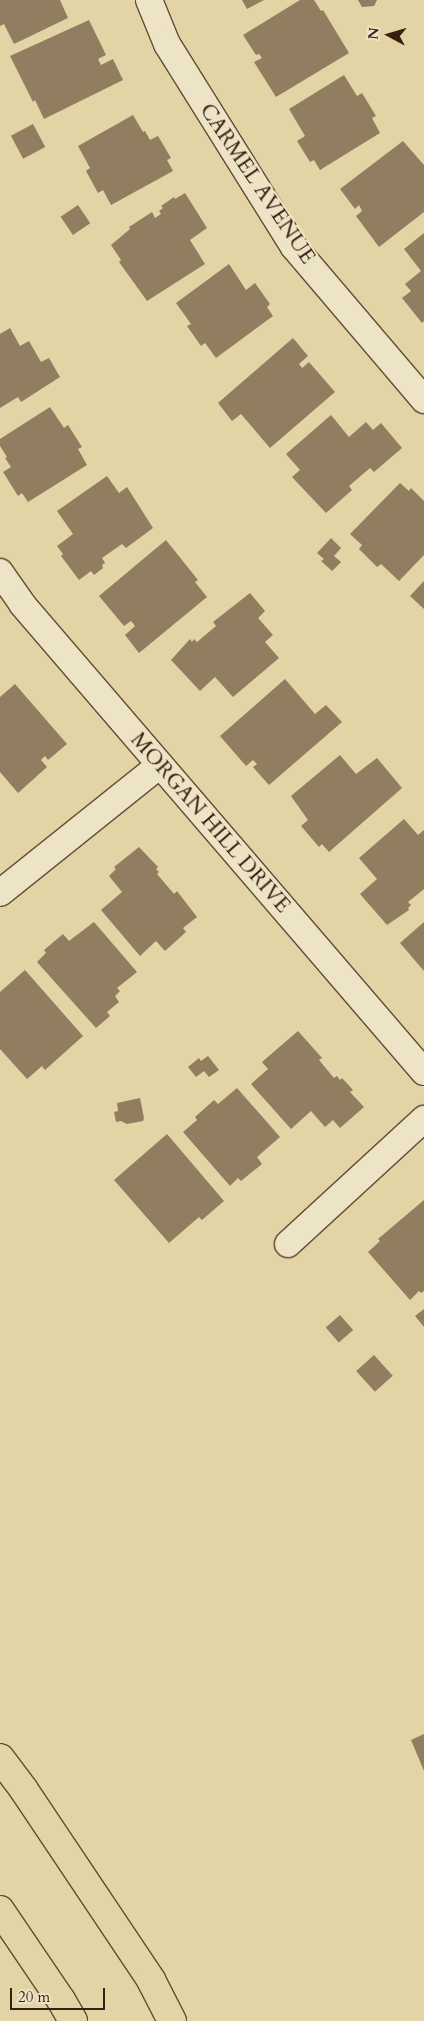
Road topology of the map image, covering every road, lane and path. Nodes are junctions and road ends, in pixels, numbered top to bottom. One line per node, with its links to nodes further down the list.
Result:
1 (149, 0): 2 (street, CARMEL AVENUE)
2 (424, 400)
3 (0, 572): 4 (street, MORGAN HILL DRIVE)
4 (160, 765): 5 (street); 6 (street, MORGAN HILL DRIVE)
5 (0, 893)
6 (424, 1072)
7 (424, 1119): 8 (street)
8 (288, 1244)
9 (0, 1758): 12 (main road)
10 (0, 1910): 11 (main road)
11 (74, 2021)
12 (172, 2021)

